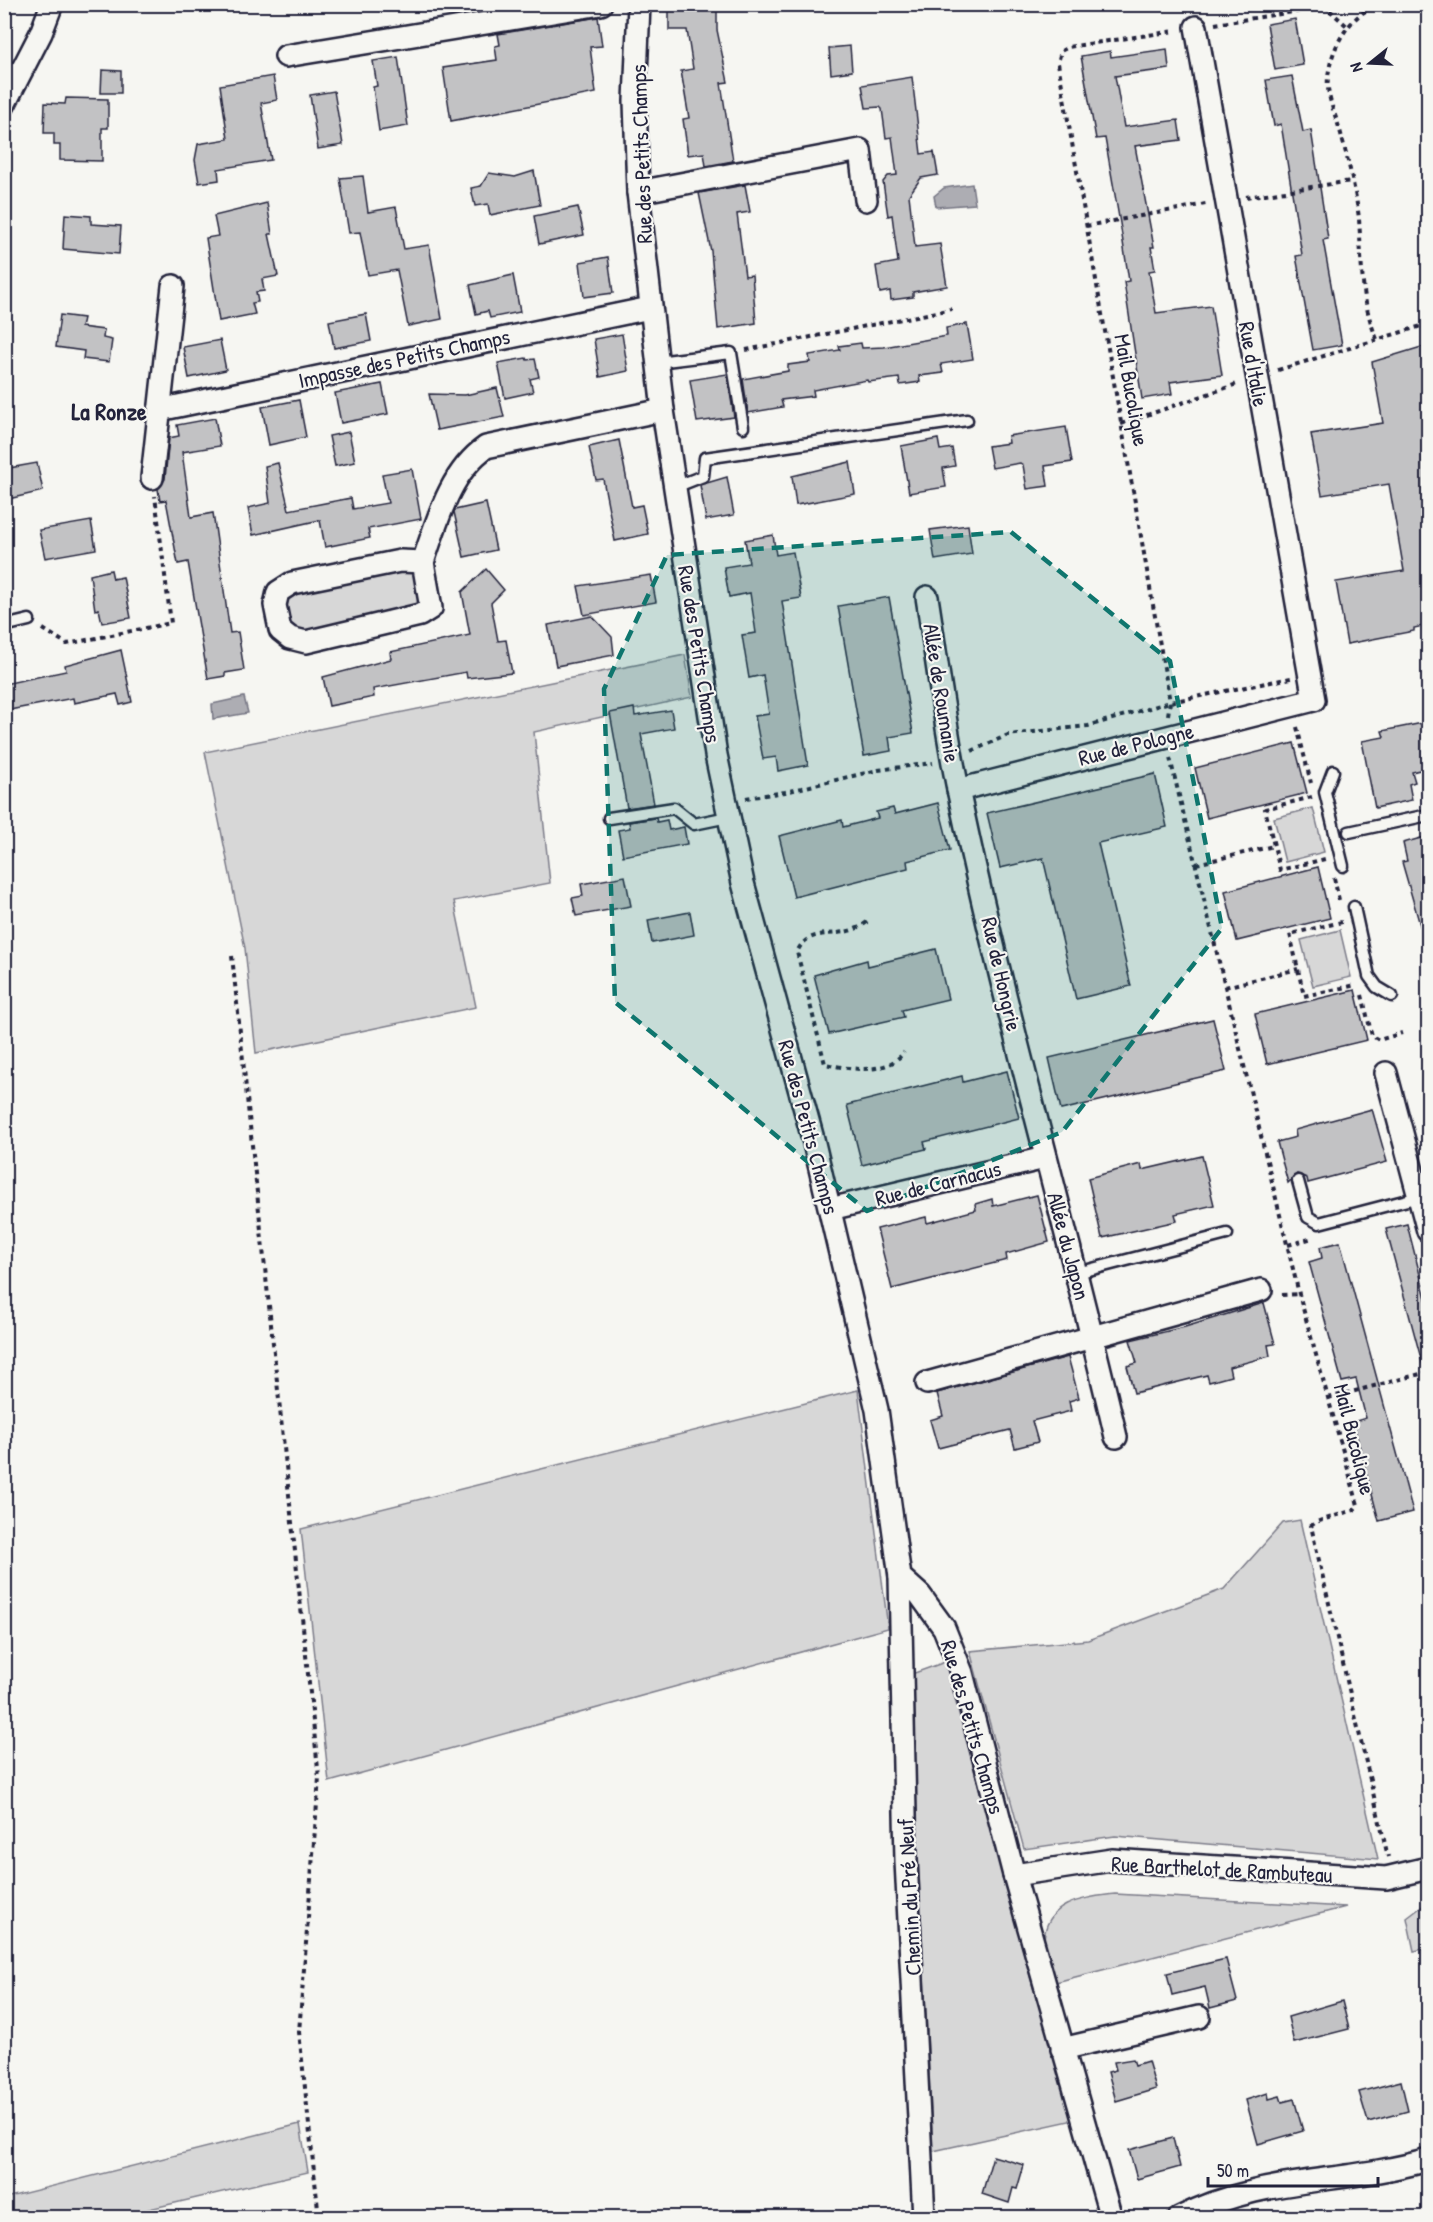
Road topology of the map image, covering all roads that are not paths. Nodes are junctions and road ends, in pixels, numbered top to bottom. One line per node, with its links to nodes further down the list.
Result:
1 (52, 4): 6 (street)
2 (601, 4): 5 (street)
3 (639, 4): 8 (street, Rue des Petits Champs)
4 (1196, 27): 23 (street, Rue d'Italie)
5 (286, 56)
6 (13, 69): 7 (street)
7 (4, 105)
8 (638, 192): 9 (street); 11 (street, Rue des Petits Champs)
9 (866, 200)
10 (173, 286): 13 (street)
11 (650, 308): 12 (street, Rue des Petits Champs); 13 (street, Impasse des Petits Champs)
12 (657, 362): 14 (street, Rue des Petits Champs); 16 (lane)
13 (159, 410): 17 (street)
14 (663, 410): 18 (street, Rue des Petits Champs); 19 (street)
15 (967, 420): 18 (lane)
16 (743, 427)
17 (152, 478)
18 (675, 488): 26 (street, Rue des Petits Champs)
19 (423, 562): 19 (street)
20 (927, 597): 25 (street, Allée de Roumanie)
21 (29, 620): 22 (lane)
22 (4, 626)
23 (1314, 700): 25 (street, Rue de Pologne)
24 (1333, 771): 30 (lane)
25 (958, 790): 34 (street, Rue de Hongrie)
26 (726, 809): 28 (lane); 37 (street, Rue des Petits Champs)
27 (1428, 815): 29 (lane)
28 (609, 818)
29 (1349, 832)
30 (1343, 866)
31 (1353, 908): 32 (lane)
32 (1392, 996)
33 (1386, 1073): 36 (street)
34 (1045, 1158): 37 (street, Rue de Carnacus); 40 (street, Allée du Japon)
35 (1298, 1181): 36 (lane)
36 (1419, 1197): 38 (street)
37 (830, 1209): 45 (street, Rue des Petits Champs)
38 (1428, 1231)
39 (1227, 1234): 40 (lane)
40 (1077, 1273): 42 (street, Allée du Japon)
41 (1261, 1290): 42 (street)
42 (1092, 1335): 43 (street); 44 (street, Allée du Japon)
43 (927, 1383)
44 (1116, 1437)
45 (900, 1577): 47 (street, Rue des Petits Champs); 51 (street, Chemin du Pré Neuf)
46 (1428, 1868): 47 (street, Rue Barthelot de Rambuteau)
47 (1014, 1875): 49 (street, Rue des Petits Champs)
48 (1199, 2017): 49 (street)
49 (1062, 2049): 52 (street, Rue des Petits Champs)
50 (1428, 2160): 53 (street)
51 (924, 2217)
52 (1111, 2217)
53 (1179, 2217)

